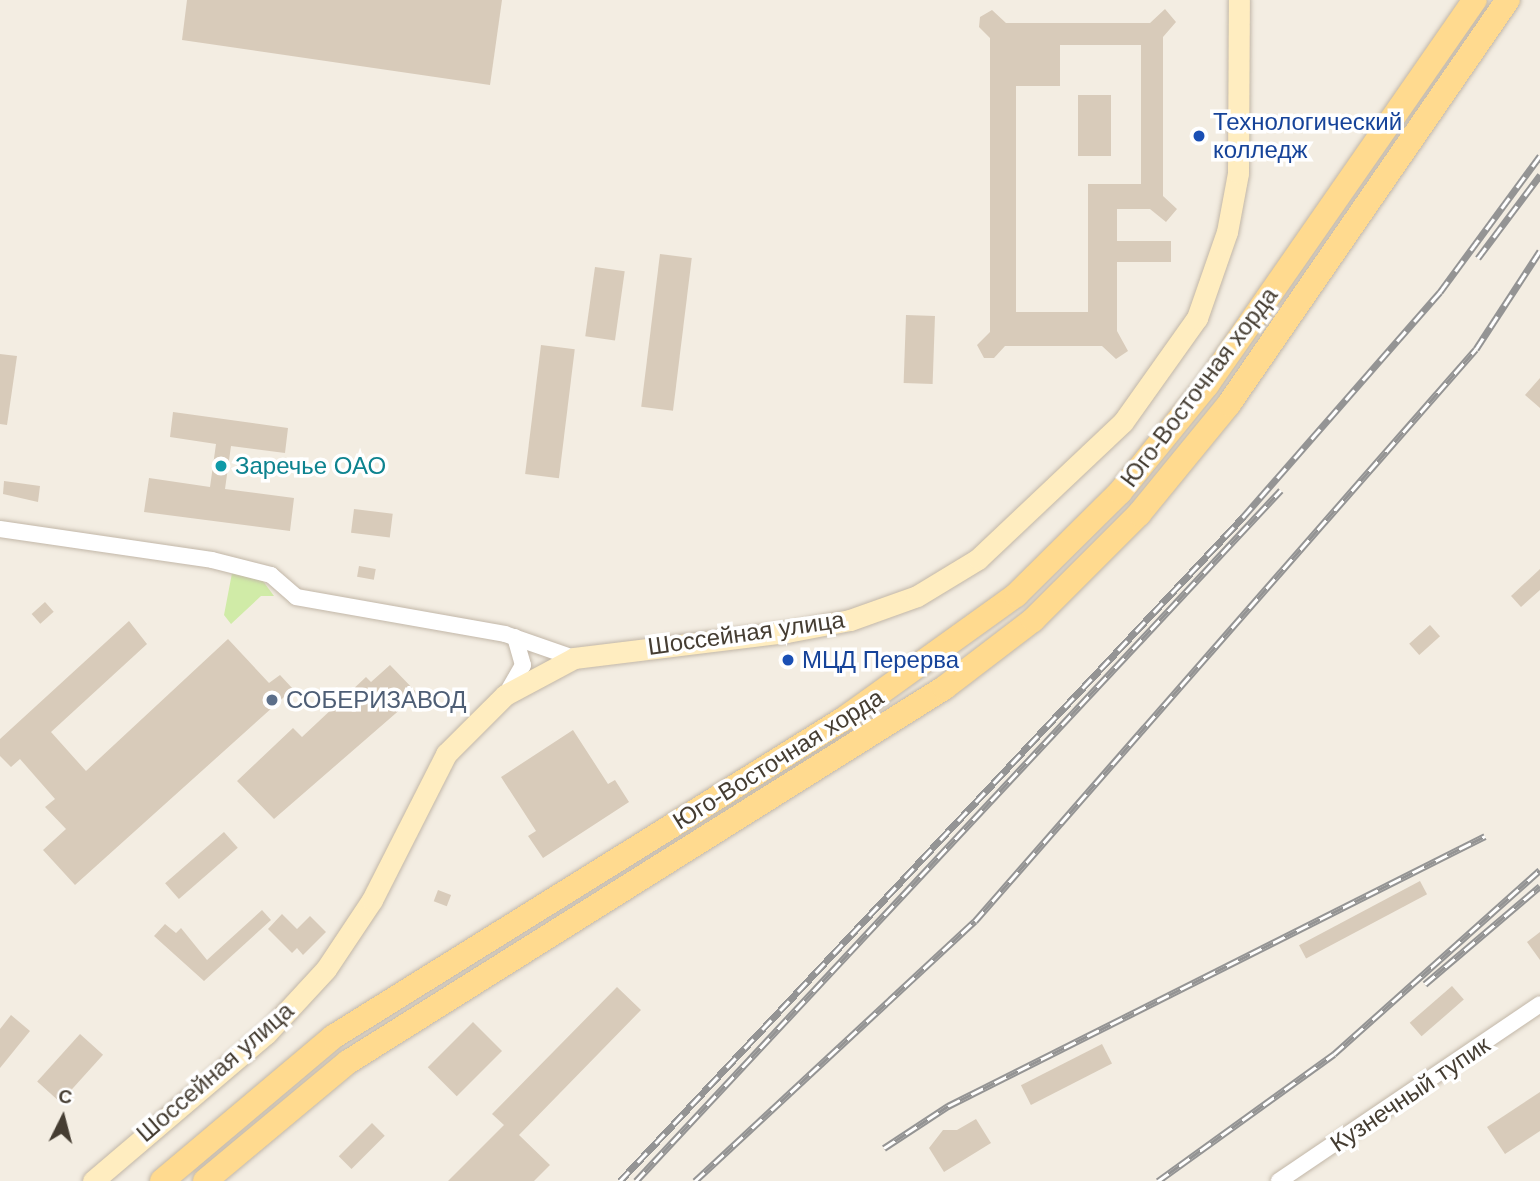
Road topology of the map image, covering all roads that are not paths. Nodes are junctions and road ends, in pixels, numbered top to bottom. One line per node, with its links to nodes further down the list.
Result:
1 (1238, 0): 6 (main road, Шоссейная улица)
2 (1475, 0): 10 (main road, Юго-Восточная хорда)
3 (1508, 0): 11 (main road, Юго-Восточная хорда)
4 (0, 529): 5 (street)
5 (515, 637): 6 (street); 7 (street)
6 (573, 658): 7 (main road, Шоссейная улица)
7 (505, 695): 9 (main road, Шоссейная улица)
8 (1540, 1004): 12 (street, Кузнечный тупик)
9 (93, 1181)
10 (162, 1181)
11 (205, 1181)
12 (1279, 1181)

